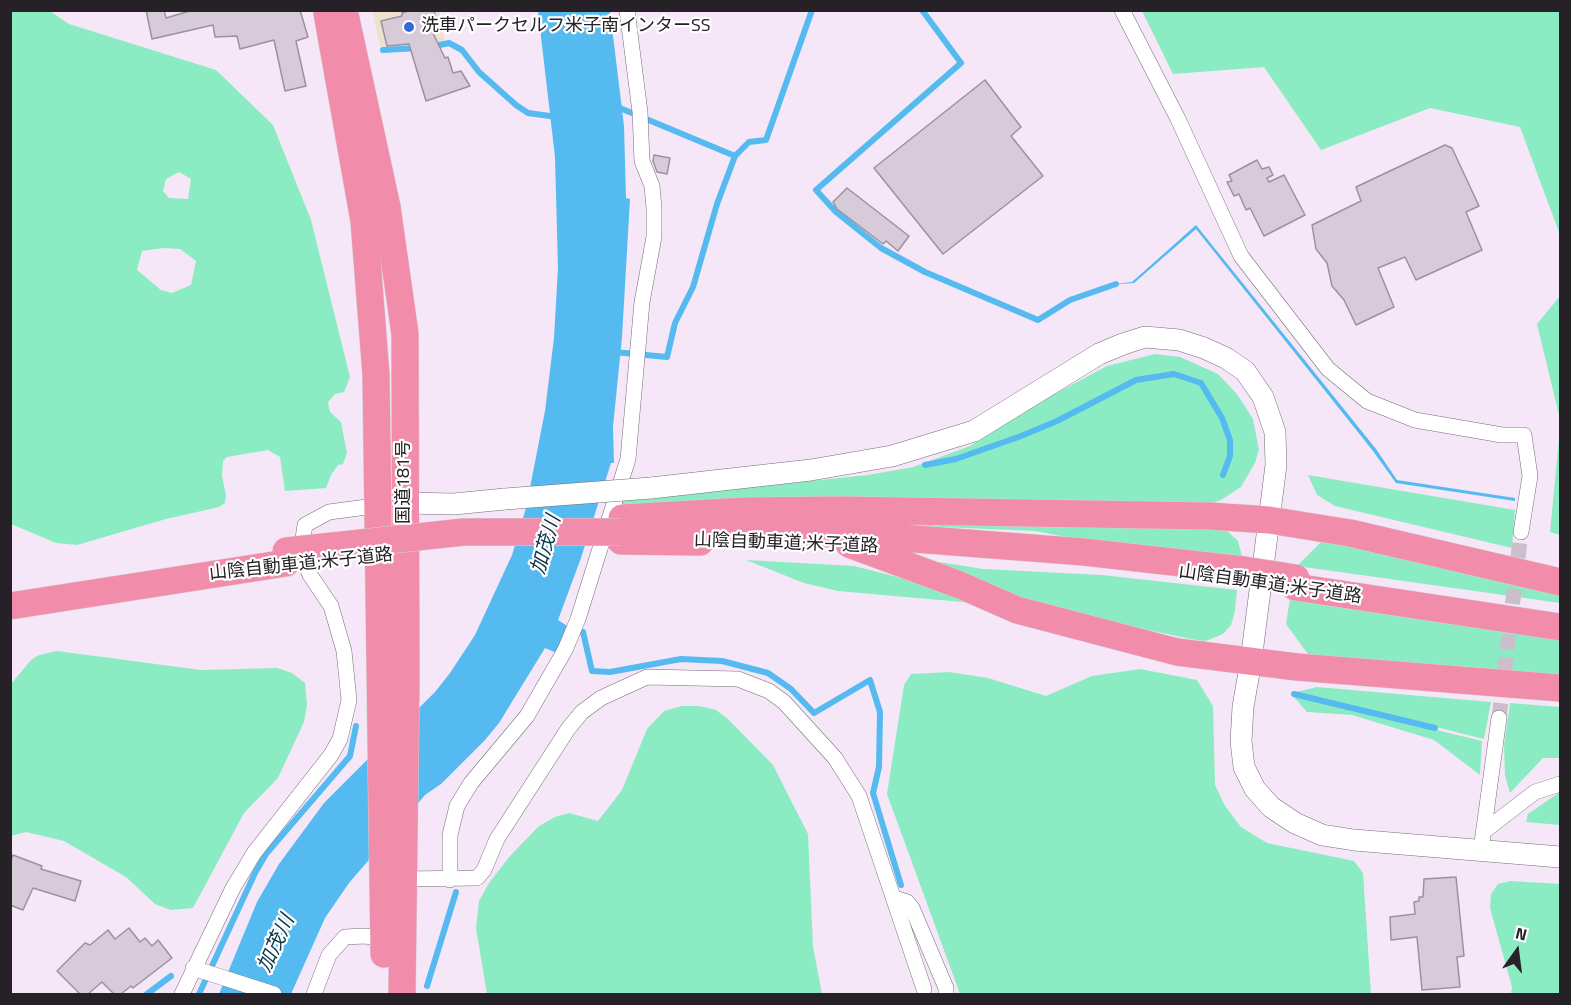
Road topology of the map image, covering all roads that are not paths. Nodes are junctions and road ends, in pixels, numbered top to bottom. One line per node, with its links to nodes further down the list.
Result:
1 (327, 10): 6 (highway, 国道181号)
2 (344, 10): 5 (highway, 国道181号)
3 (627, 10): 27 (street)
4 (1122, 10): 9 (street)
5 (405, 503): 6 (street); 7 (street, bridge); 20 (highway, 国道181号)
6 (377, 506): 20 (highway, 国道181号); 30 (street)
7 (1269, 520): 8 (highway); 14 (highway); 19 (street)
8 (621, 530): 10 (highway, 山陰自動車道;米子道路); 11 (highway, 山陰自動車道;米子道路); 11 (highway, 山陰自動車道;米子道路, bridge); 12 (highway, 山陰自動車道;米子道路)
9 (1521, 532)
10 (849, 544): 12 (highway, 山陰自動車道;米子道路); 19 (highway)
11 (286, 557): 15 (highway, 山陰自動車道;米子道路); 16 (highway, 山陰自動車道;米子道路)
12 (1244, 575): 13 (highway, 山陰自動車道;米子道路, bridge)
13 (1295, 582): 17 (highway, 山陰自動車道;米子道路); 18 (highway, 山陰自動車道;米子道路)
14 (1560, 582)
15 (10, 593)
16 (10, 606)
17 (1560, 617)
18 (1560, 627)
19 (1251, 661): 21 (highway); 24 (street)
20 (394, 678): 26 (highway, 国道181号)
21 (1560, 688)
22 (1499, 718): 24 (street)
23 (1560, 784): 24 (street)
24 (1482, 841): 25 (street)
25 (1560, 857)
26 (398, 874): 27 (street); 29 (highway, 国道181号)
27 (450, 880): 28 (street)
28 (894, 898): 31 (street); 37 (street)
29 (394, 940): 34 (street); 35 (highway, 国道181号); 36 (highway, 国道181号)
30 (199, 970): 32 (street); 33 (street)
31 (924, 989)
32 (182, 994)
33 (274, 994)
34 (314, 994)
35 (384, 994)
36 (402, 994)
37 (946, 994)

